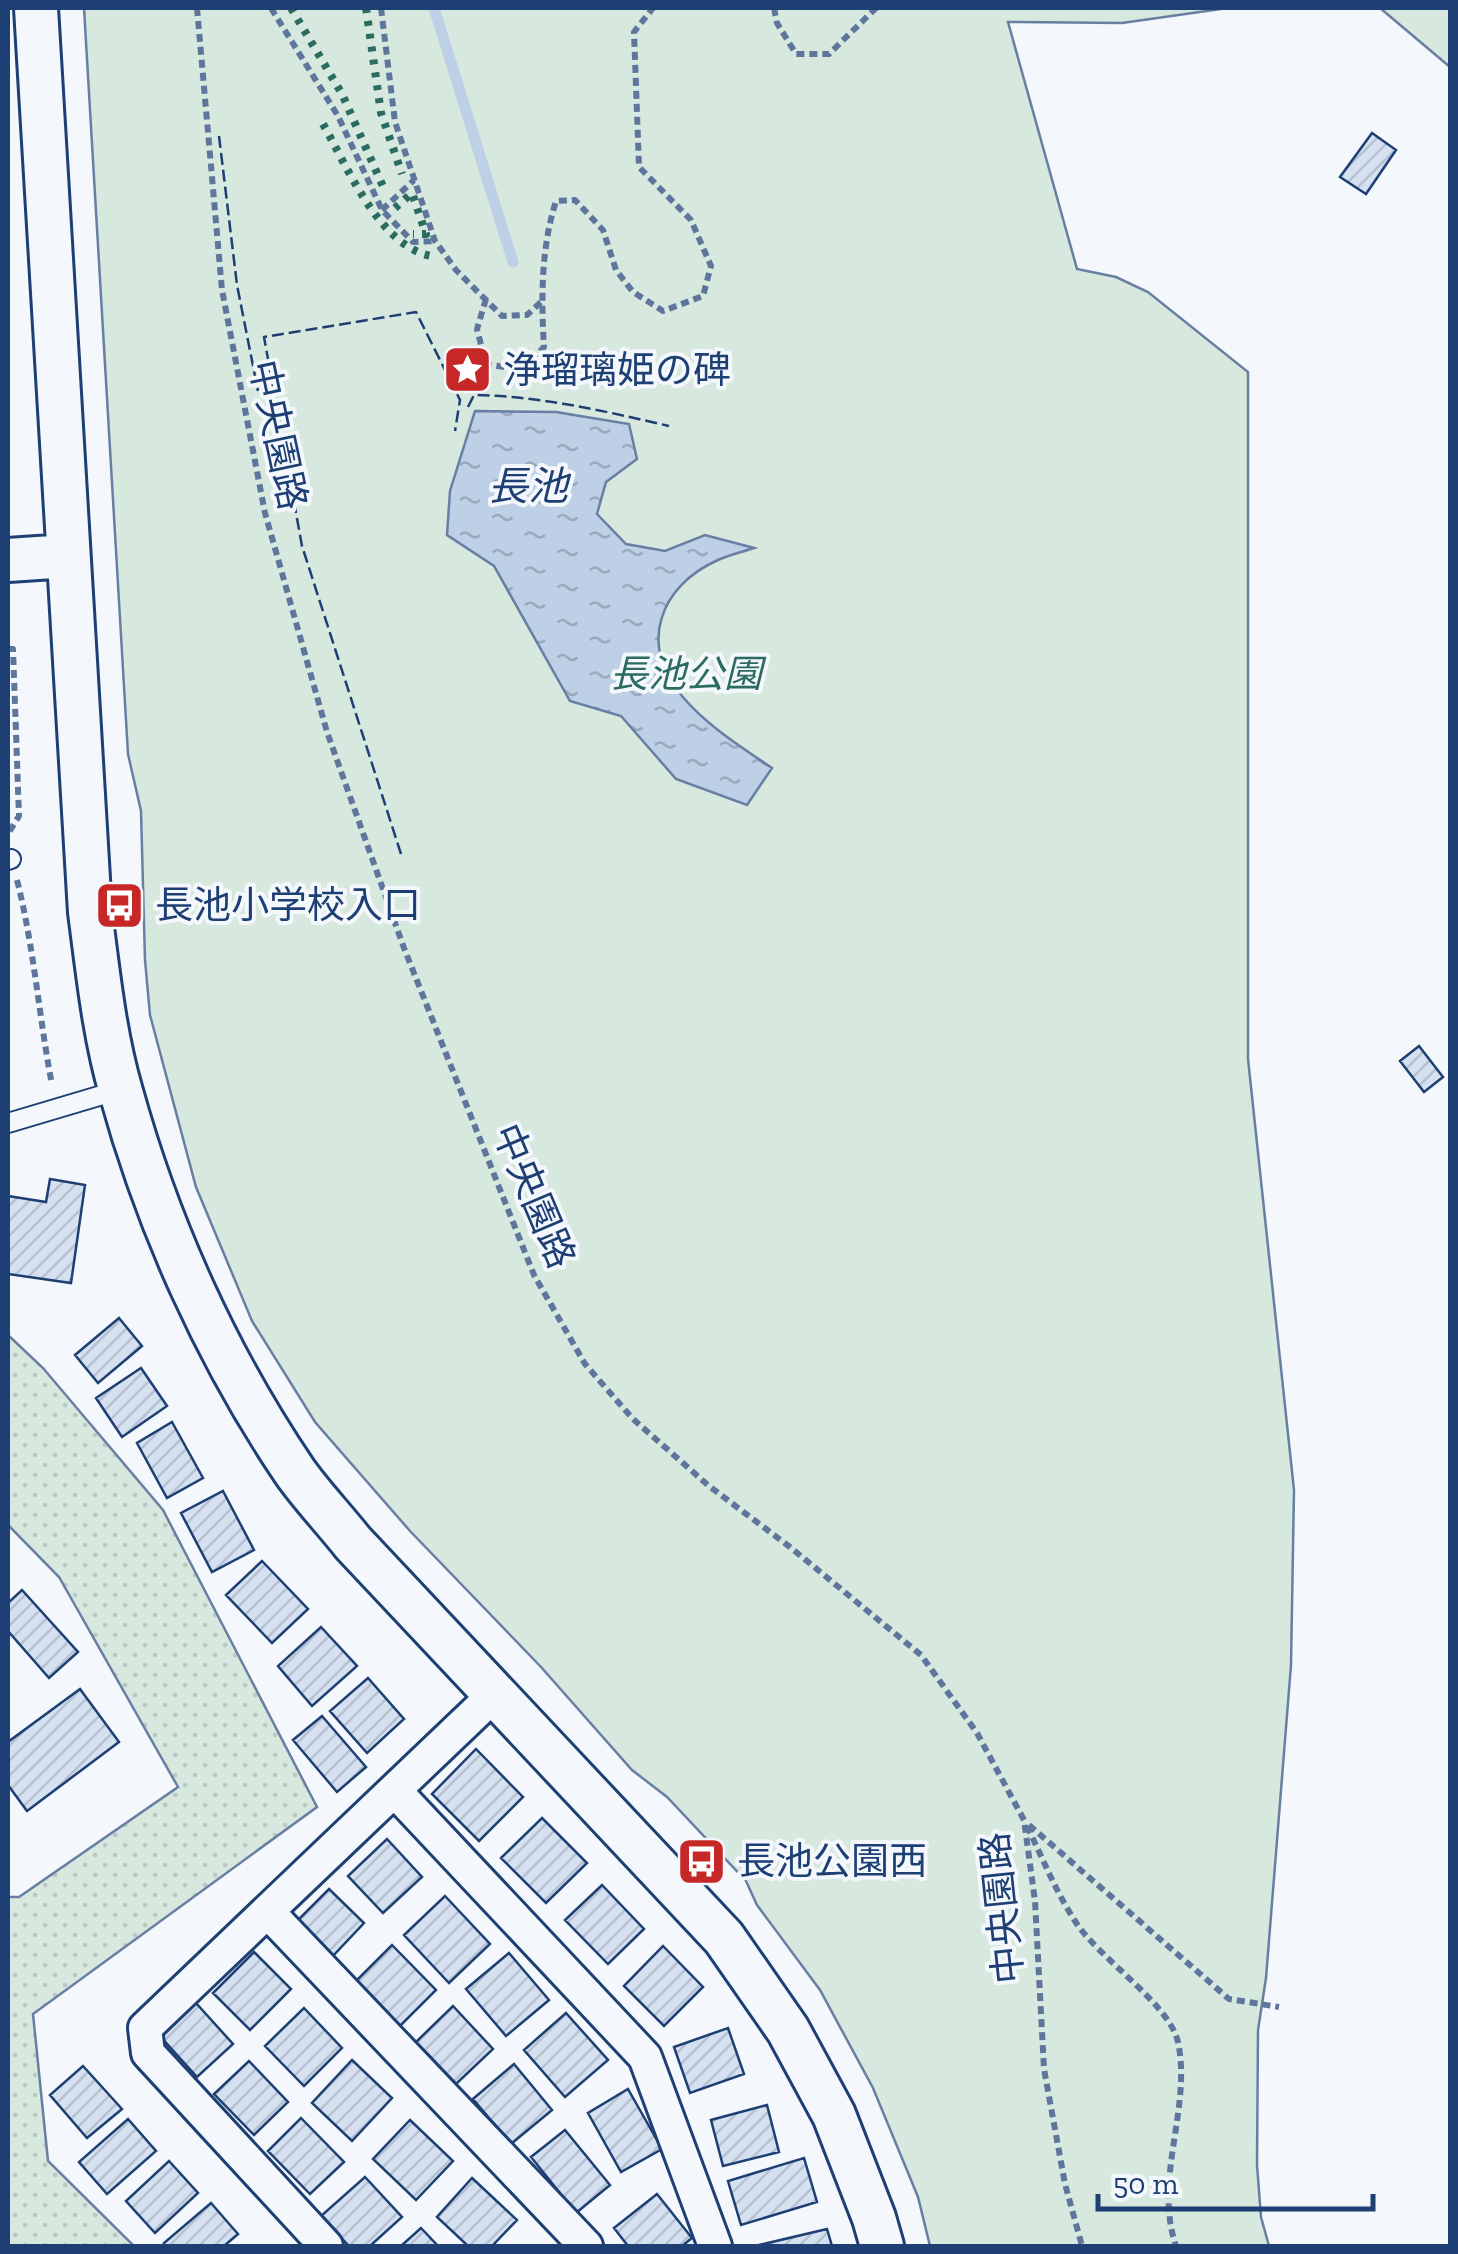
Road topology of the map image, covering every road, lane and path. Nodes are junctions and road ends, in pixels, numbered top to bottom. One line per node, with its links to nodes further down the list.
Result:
1 (36, 8): 13 (street)
2 (197, 8): 22 (path, 中央園路)
3 (271, 8): 9 (path)
4 (381, 8): 8 (path)
5 (653, 8): 12 (path)
6 (774, 8): 7 (path)
7 (876, 8)
8 (414, 180): 9 (path); 10 (path)
9 (382, 210): 10 (path)
10 (435, 241): 11 (path)
11 (486, 299): 12 (path); 12 (path)
12 (542, 301)
13 (68, 556): 14 (street); 17 (street)
14 (8, 560)
15 (8, 649): 16 (path)
16 (9, 859): 18 (path)
17 (120, 1090): 18 (lane); 20 (street)
18 (57, 1108): 19 (lane)
19 (8, 1123)
20 (496, 1694): 21 (street); 28 (street)
21 (395, 1791): 23 (street); 27 (street)
22 (1024, 1820): 24 (path); 29 (path, 中央園路); 30 (path)
23 (268, 1912): 25 (street); 26 (street)
24 (1279, 2008)
25 (326, 2246)
26 (586, 2246)
27 (714, 2246)
28 (882, 2246)
29 (1082, 2246)
30 (1176, 2246)

